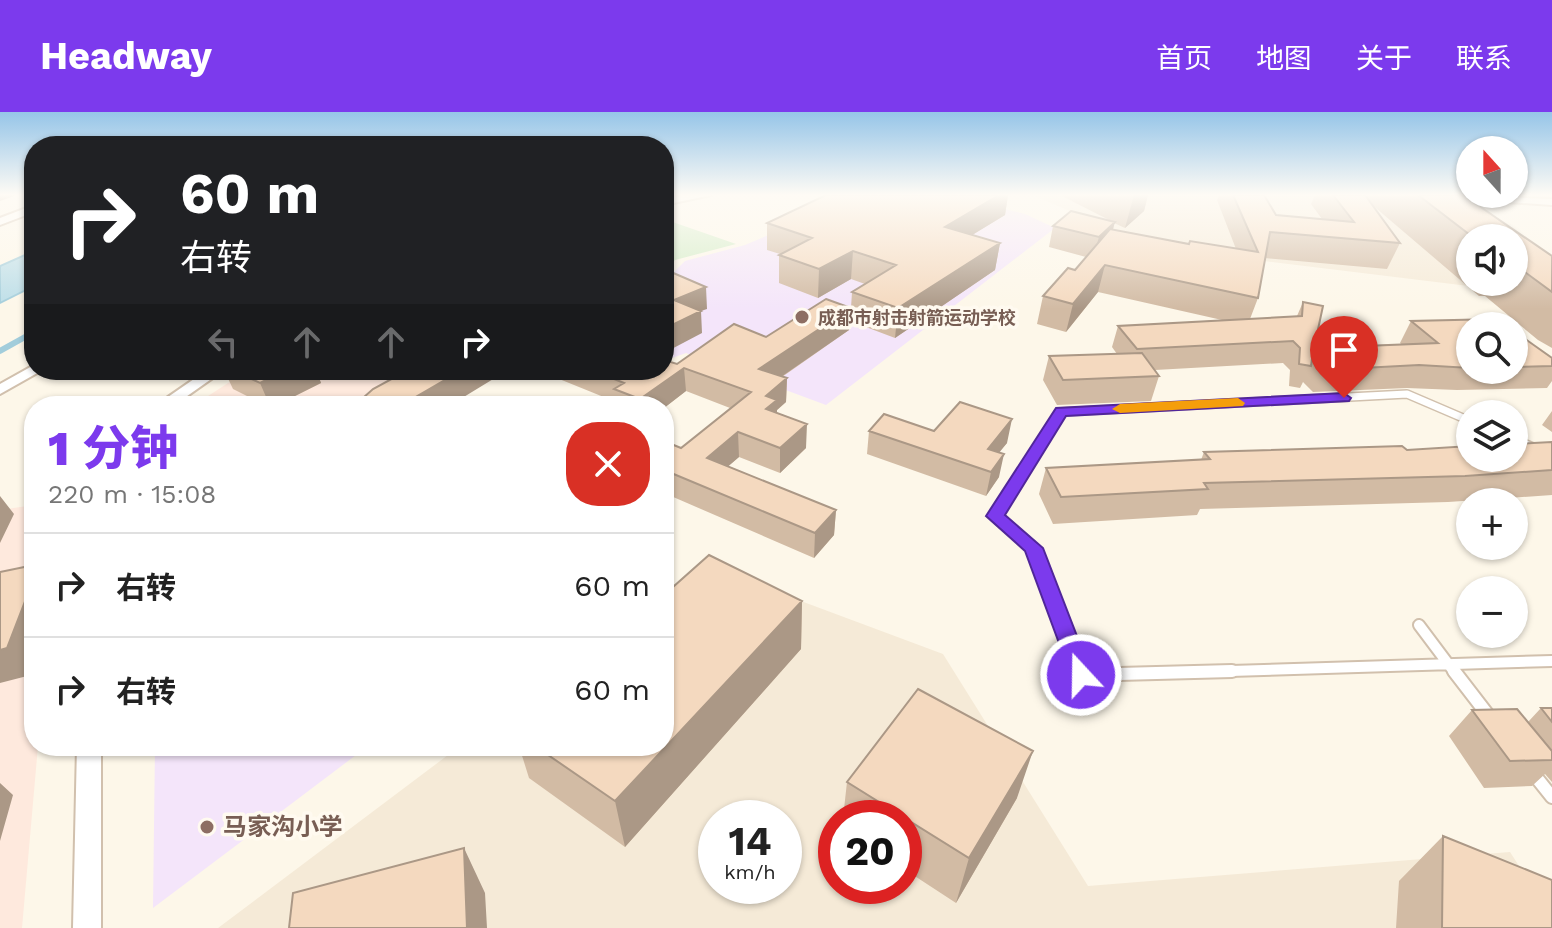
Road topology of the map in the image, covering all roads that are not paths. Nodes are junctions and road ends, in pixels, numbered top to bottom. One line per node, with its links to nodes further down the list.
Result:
1 (24, 375): 3 (street)
2 (202, 380): 4 (street)
3 (0, 390)
4 (178, 396)
5 (1456, 415): 10 (lane)
6 (1528, 445): 7 (lane)
7 (1552, 455)
8 (1419, 625): 10 (lane)
9 (1552, 661): 10 (lane)
10 (1449, 664): 11 (lane)
11 (1503, 734)
12 (89, 756): 15 (street)
13 (1521, 757): 14 (lane)
14 (1552, 797)
15 (87, 928)

